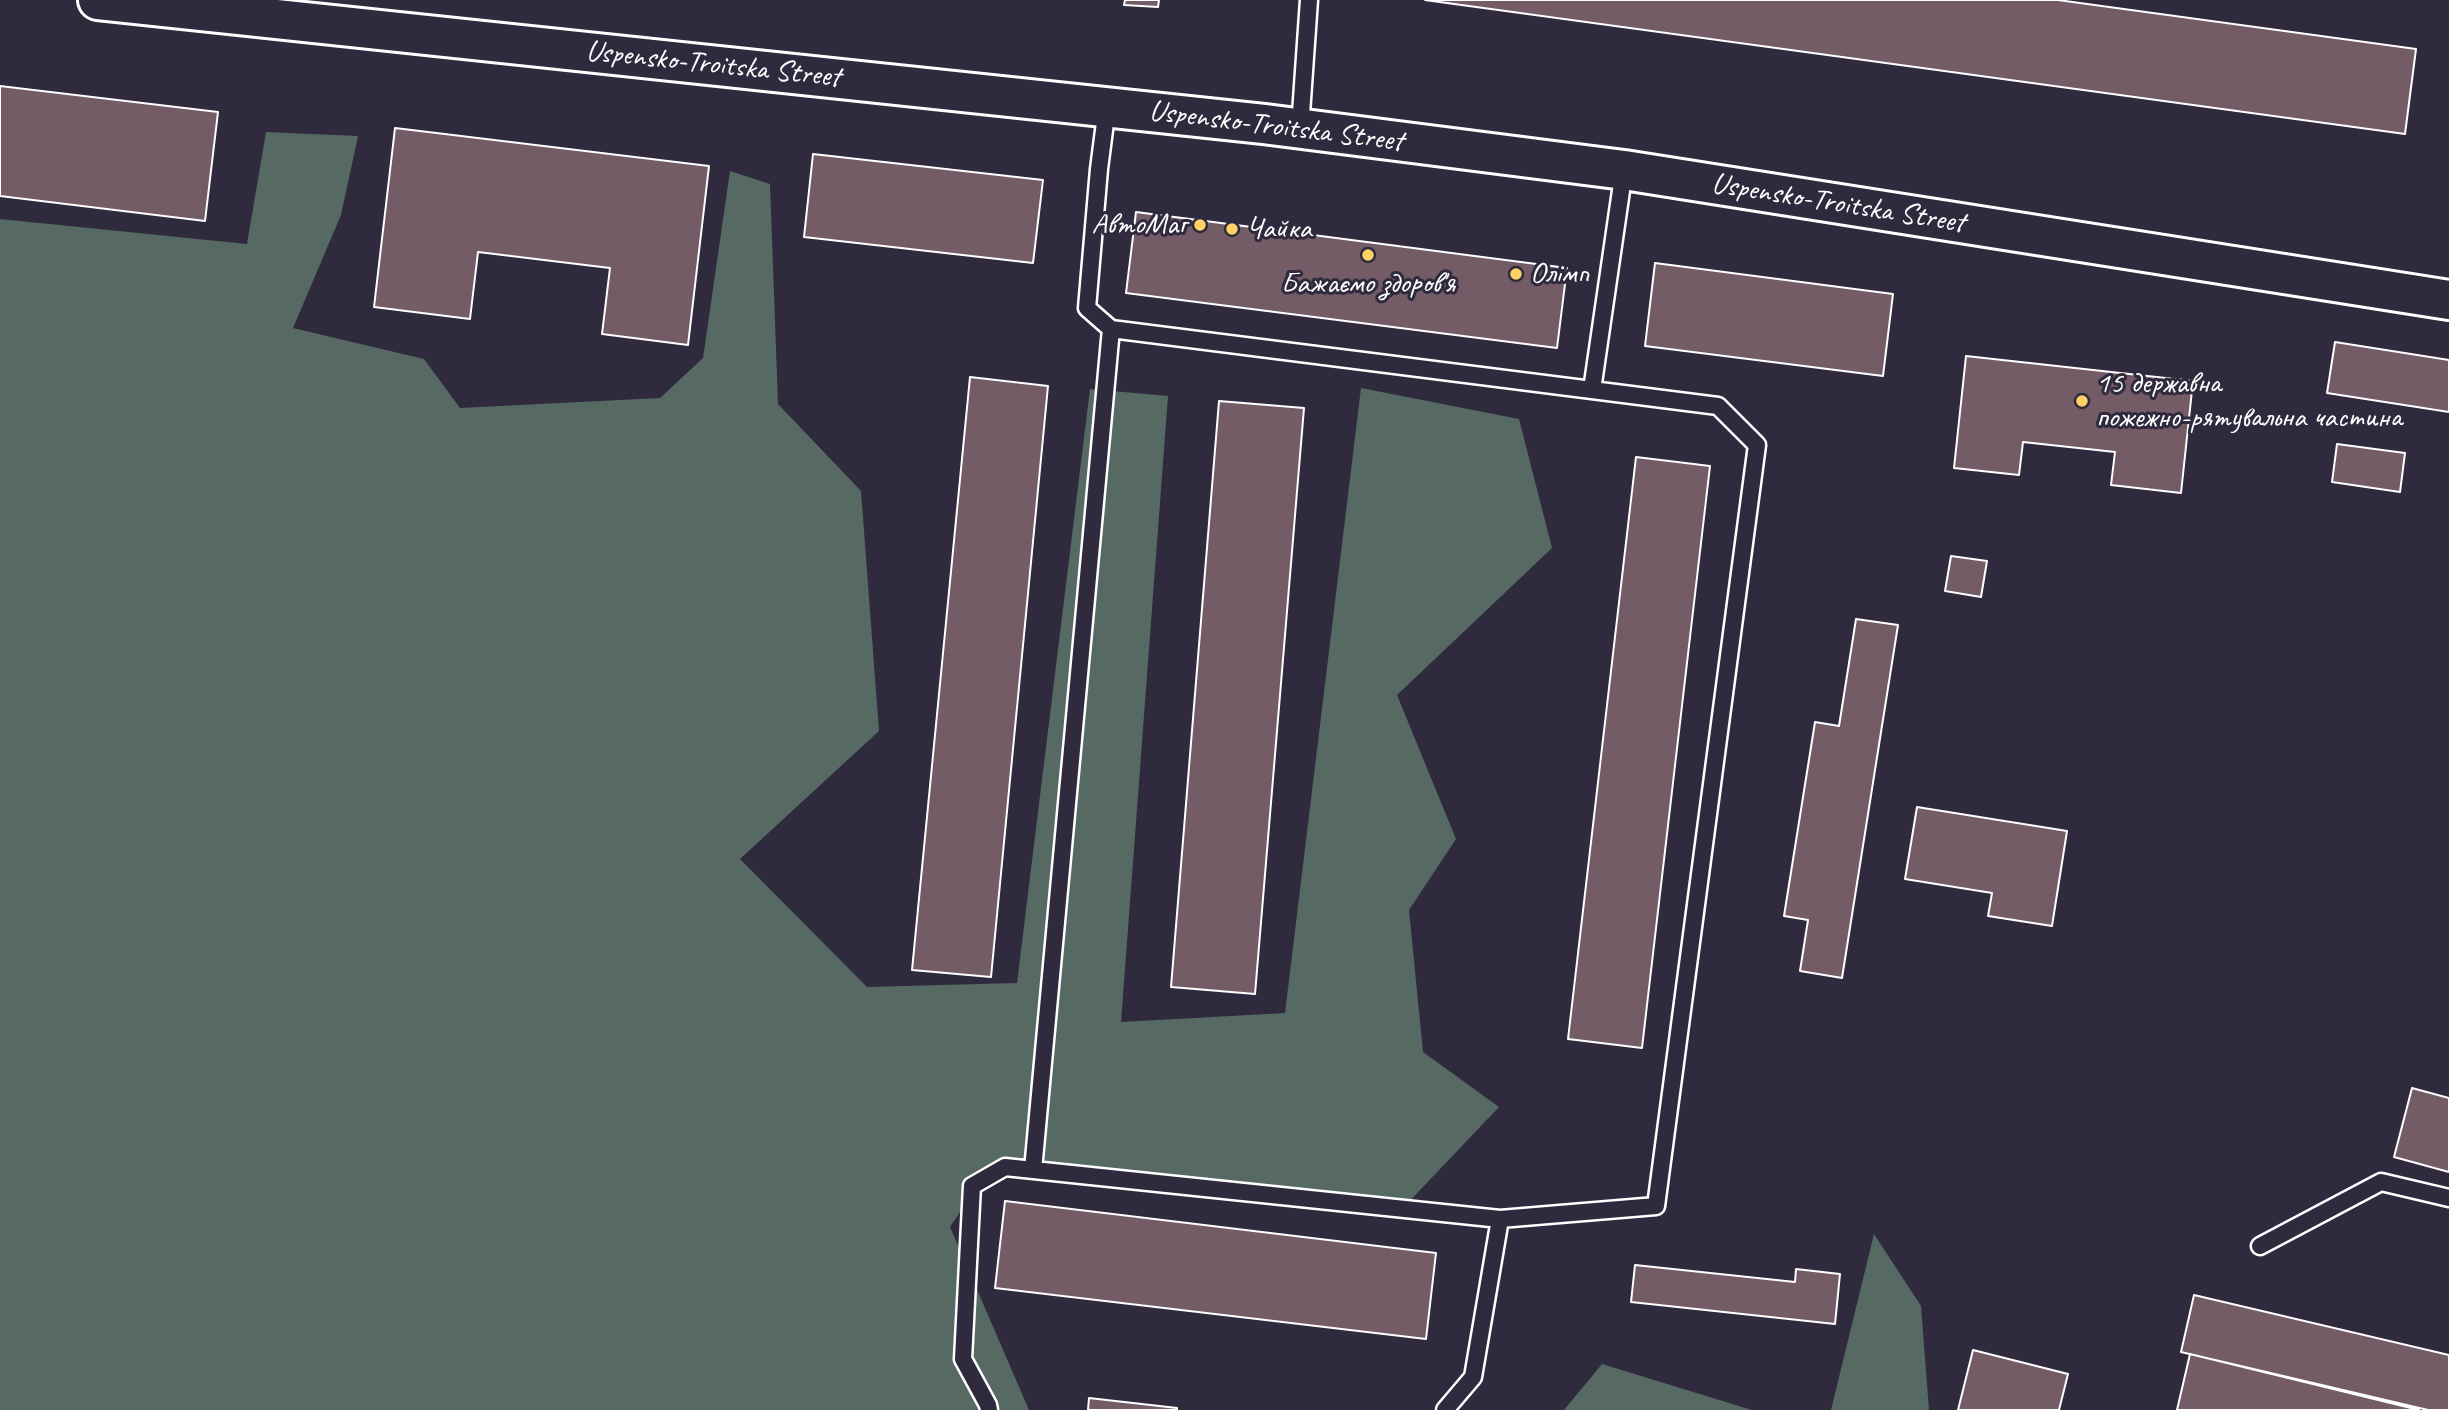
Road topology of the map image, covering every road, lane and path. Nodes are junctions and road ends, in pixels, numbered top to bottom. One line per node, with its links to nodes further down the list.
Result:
1 (98, 0): 3 (main road, Uspensko-Troitska Street)
2 (1309, 0): 4 (lane)
3 (1107, 107): 4 (main road, Uspensko-Troitska Street); 7 (lane)
4 (1300, 128): 5 (main road, Uspensko-Troitska Street)
5 (1624, 170): 6 (main road, Uspensko-Troitska Street); 8 (lane)
6 (2449, 300)
7 (1111, 329): 8 (lane); 9 (lane)
8 (1592, 390): 11 (lane)
9 (1033, 1170): 11 (lane); 13 (lane)
10 (2449, 1198): 12 (lane)
11 (1500, 1220): 14 (lane)
12 (2260, 1246)
13 (989, 1410)
14 (1445, 1410)

